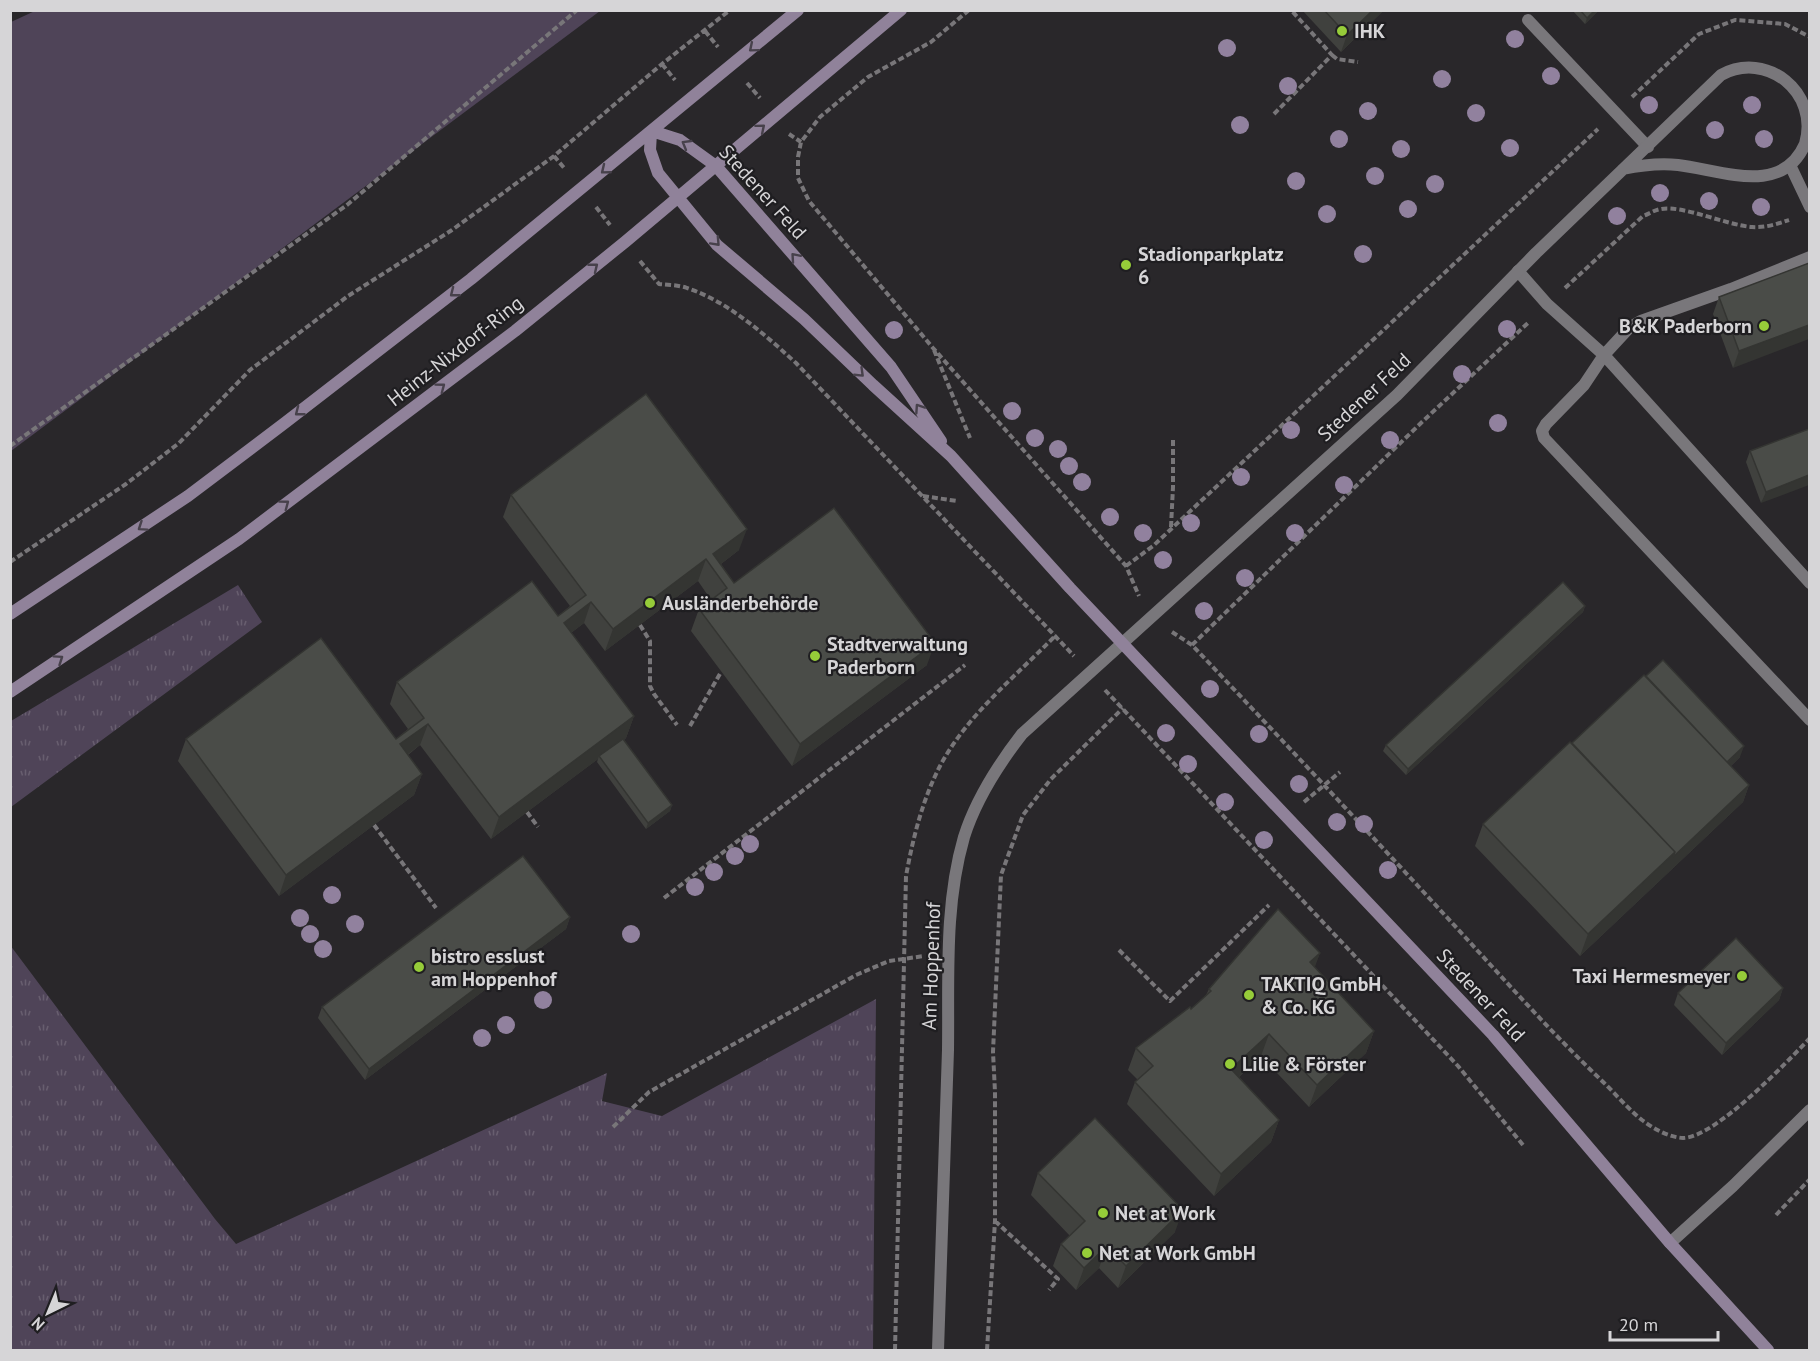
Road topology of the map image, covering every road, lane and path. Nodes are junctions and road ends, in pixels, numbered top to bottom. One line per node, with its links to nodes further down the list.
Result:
1 (577, 10): 35 (path)
2 (730, 10): 8 (path)
3 (798, 10): 12 (main road, one-way to 12)
4 (901, 10): 15 (main road, Heinz-Nixdorf-Ring)
5 (969, 10): 17 (path)
6 (1291, 10): 10 (path)
7 (1528, 20): 13 (street)
8 (705, 31): 12 (path); 19 (path)
9 (1809, 37): 13 (path)
10 (1332, 55): 11 (path); 14 (path)
11 (1358, 62)
12 (732, 65): 15 (path); 16 (main road)
13 (1615, 112): 18 (street); 37 (path)
14 (1274, 114)
15 (775, 116): 17 (path); 21 (main road, Heinz-Nixdorf-Ring, one-way to 15)
16 (651, 133): 21 (main road, Stedener Feld, one-way to 16); 23 (main road, one-way to 23); 24 (main road, Stedener Feld)
17 (801, 142): 31 (path)
18 (1648, 147): 20 (street, Stedener Feld); 22 (street, Stedener Feld)
19 (554, 156): 23 (path); 38 (path)
20 (1790, 165): 22 (street); 25 (street)
21 (716, 166): 24 (main road, Heinz-Nixdorf-Ring); 36 (main road, Stedener Feld, one-way to 21)
22 (1623, 169): 29 (street, Stedener Feld)
23 (581, 189): 27 (path); 40 (main road, one-way to 40)
24 (677, 198): 27 (main road, Heinz-Nixdorf-Ring); 36 (main road, Stedener Feld, one-way to 36)
25 (1809, 207)
26 (1792, 220): 30 (path)
27 (625, 242): 45 (path); 46 (main road, Heinz-Nixdorf-Ring, one-way to 27)
28 (1809, 257): 32 (street)
29 (1518, 271): 30 (street); 42 (street, Stedener Feld)
30 (1547, 304): 32 (street); 52 (path)
31 (933, 348): 34 (path); 37 (path)
32 (1604, 355): 39 (street); 48 (street)
33 (1173, 439): 37 (path)
34 (973, 444)
35 (10, 446)
36 (951, 456): 42 (main road, Stedener Feld)
37 (1171, 528)
38 (10, 562)
39 (1809, 583)
40 (10, 614)
41 (640, 625): 49 (path)
42 (1122, 643): 45 (street, Am Hoppenhof); 54 (main road, Stedener Feld)
43 (964, 665): 57 (path)
44 (721, 672): 50 (path)
45 (1089, 674): 47 (path); 61 (street, Am Hoppenhof)
46 (10, 692)
47 (1123, 708): 65 (path); 68 (path)
48 (1809, 720)
49 (677, 725)
50 (690, 726)
51 (1340, 772): 52 (path)
52 (1325, 784): 54 (path); 62 (path)
53 (527, 812): 56 (path)
54 (1286, 816): 69 (main road, Stedener Feld)
55 (374, 825): 59 (path)
56 (538, 827)
57 (664, 898)
58 (1269, 905): 60 (path)
59 (436, 908)
60 (1119, 950)
61 (948, 953): 64 (path); 71 (street, Am Hoppenhof)
62 (1809, 1038)
63 (1809, 1110): 69 (street)
64 (613, 1127)
65 (1522, 1144)
66 (1809, 1179): 67 (path)
67 (1776, 1215)
68 (994, 1221): 70 (path); 72 (path)
69 (1670, 1243): 73 (main road, Stedener Feld)
70 (1049, 1290)
71 (938, 1350)
72 (987, 1350)
73 (1768, 1350)

